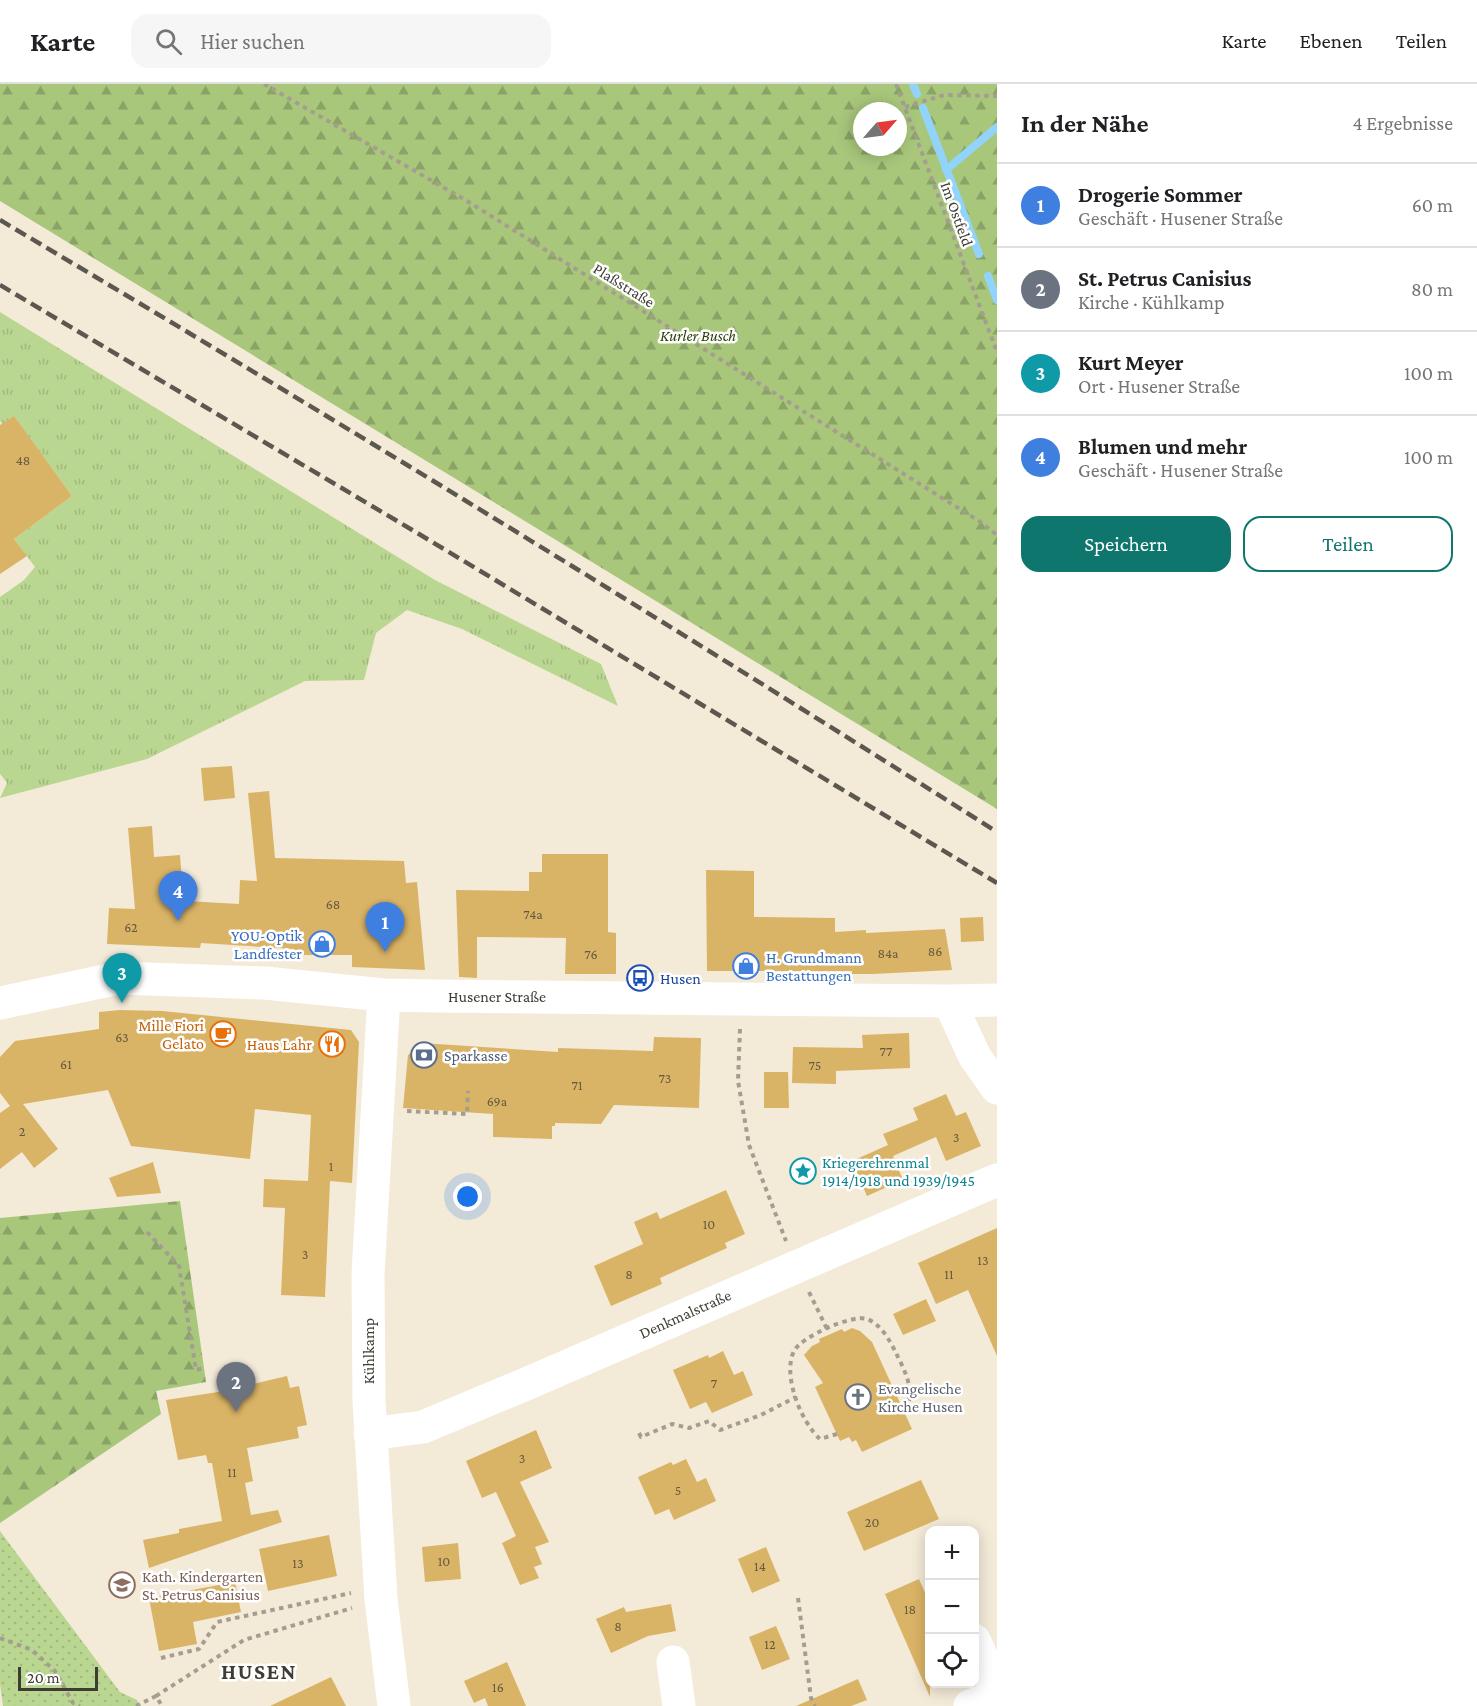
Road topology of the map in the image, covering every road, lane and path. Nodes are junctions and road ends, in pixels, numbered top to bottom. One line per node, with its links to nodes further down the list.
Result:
1 (264, 84): 8 (path, Plaßstraße)
2 (896, 84): 4 (path, Im Ostfeld)
3 (997, 96): 5 (path)
4 (903, 102)
5 (907, 106)
6 (907, 112): 7 (path, Im Ostfeld)
7 (997, 352)
8 (997, 535)
9 (384, 994): 10 (street, Husener Straße); 13 (street, Husener Straße); 25 (street, Kühlkamp)
10 (740, 999): 12 (street, Husener Straße); 19 (path)
11 (997, 1000): 12 (street, Husener Straße)
12 (950, 1001): 14 (street)
13 (0, 1003)
14 (997, 1088)
15 (468, 1091): 16 (path)
16 (399, 1110)
17 (997, 1180): 19 (street, Denkmalstraße)
18 (147, 1232): 21 (path)
19 (797, 1266): 20 (path); 25 (street, Denkmalstraße)
20 (827, 1329): 22 (path); 23 (path)
21 (205, 1368)
22 (796, 1397): 24 (path); 26 (path)
23 (901, 1406)
24 (639, 1433)
25 (370, 1434): 27 (street, Kühlkamp)
26 (837, 1434)
27 (380, 1592): 31 (path); 35 (path); 39 (street, Kühlkamp)
28 (798, 1598): 41 (path)
29 (0, 1638): 36 (path)
30 (979, 1649): 33 (street)
31 (161, 1658)
32 (673, 1662): 40 (street)
33 (997, 1689)
34 (997, 1695): 42 (street)
35 (156, 1696): 37 (path); 38 (path)
36 (80, 1706)
37 (136, 1706)
38 (162, 1706)
39 (394, 1706)
40 (679, 1706)
41 (815, 1706)
42 (970, 1706)

